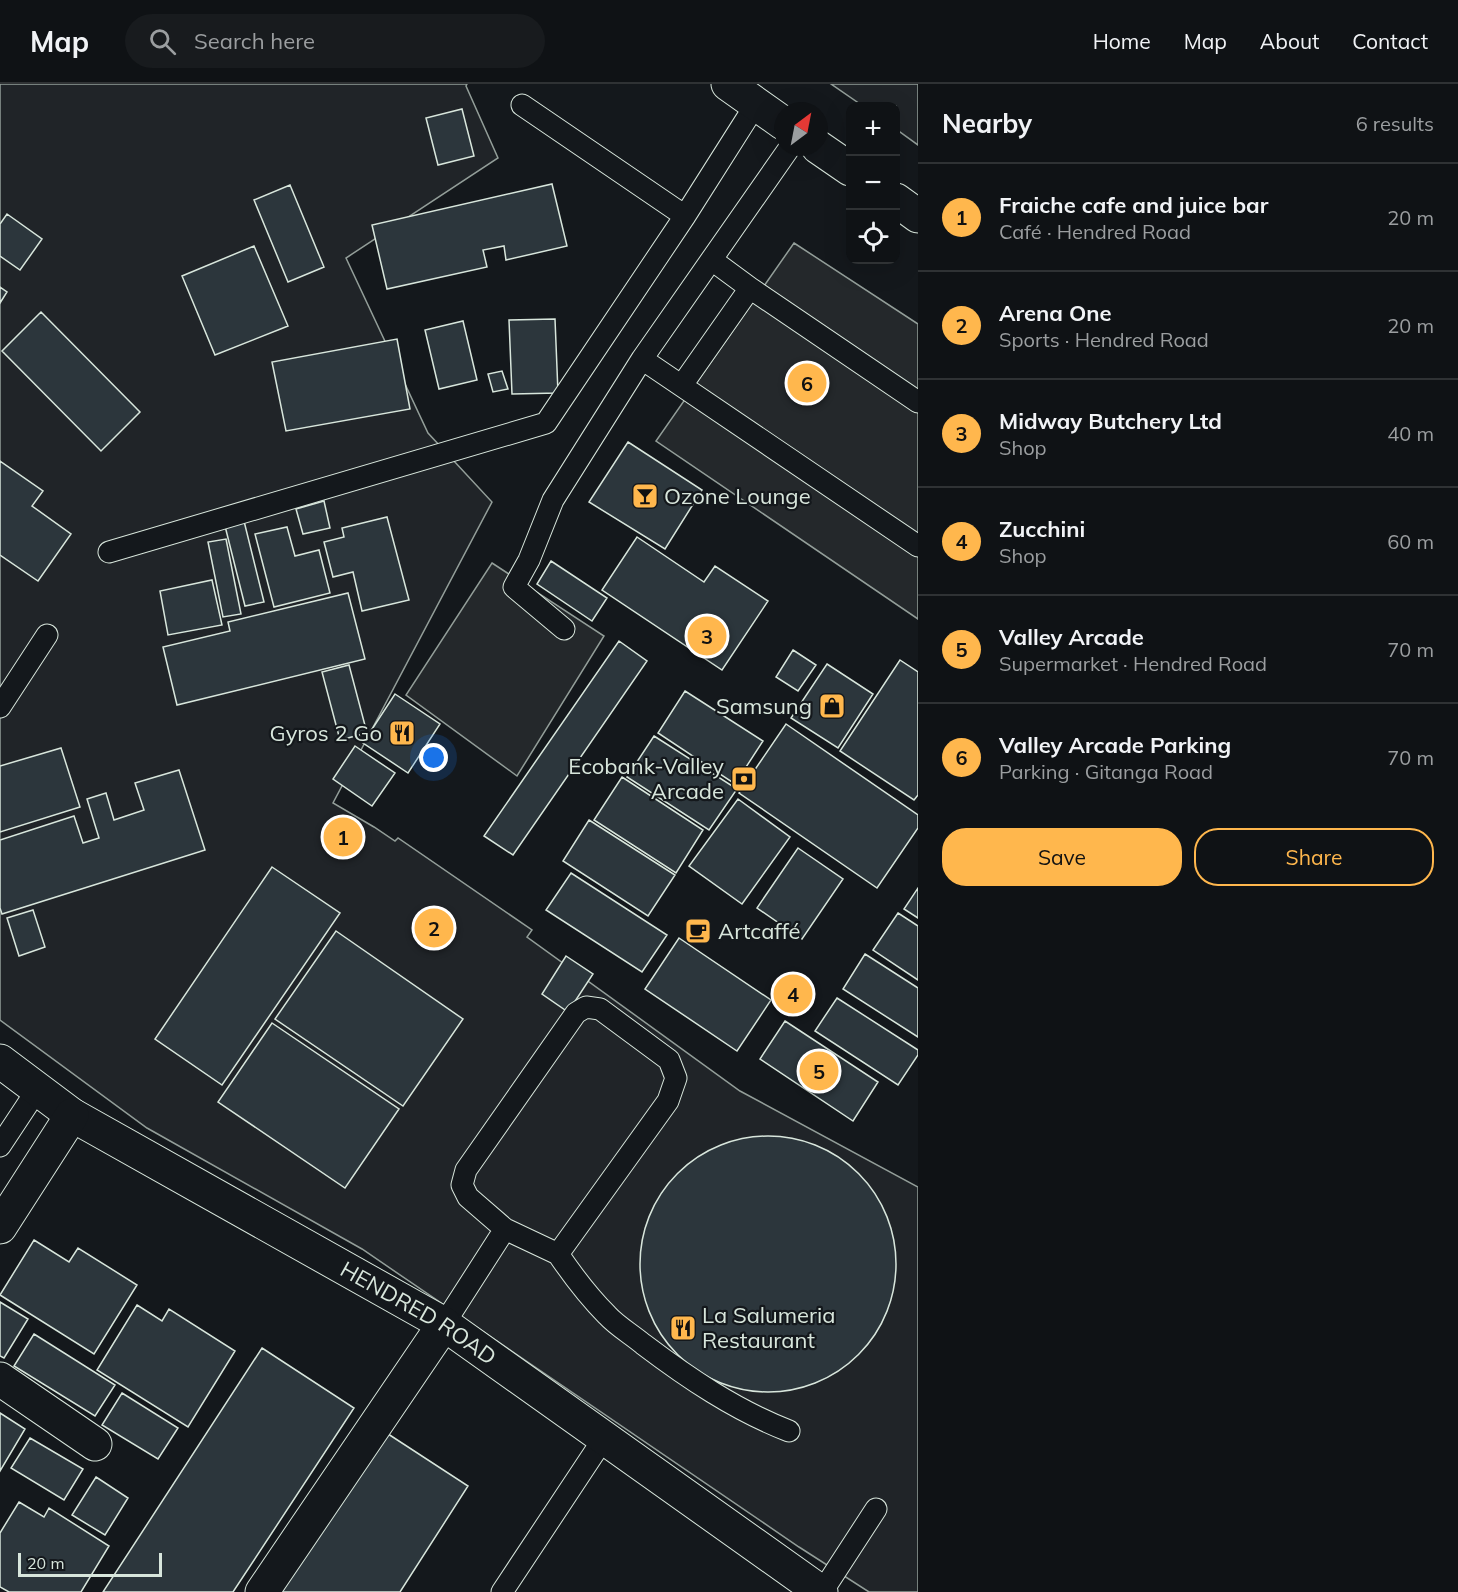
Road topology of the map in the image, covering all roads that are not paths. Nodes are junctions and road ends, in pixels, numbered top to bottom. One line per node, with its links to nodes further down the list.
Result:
1 (728, 84): 2 (street)
2 (756, 104): 4 (street); 9 (lane)
3 (522, 105): 9 (lane)
4 (774, 117)
5 (828, 154): 7 (street)
6 (784, 156): 11 (lane)
7 (846, 166)
8 (900, 203): 10 (street)
9 (685, 216): 17 (lane)
10 (918, 216)
11 (712, 260): 12 (lane); 13 (lane)
12 (750, 288): 14 (lane); 15 (lane)
13 (642, 359): 14 (lane); 18 (lane)
14 (682, 385): 16 (lane)
15 (918, 402)
16 (918, 546)
17 (109, 552)
18 (564, 630)
19 (47, 635): 20 (lane)
20 (0, 707)
21 (0, 1061): 22 (street, HENDRED ROAD)
22 (37, 1090): 23 (street, HENDRED ROAD); 24 (lane)
23 (72, 1115): 25 (street); 28 (street, HENDRED ROAD)
24 (0, 1146)
25 (0, 1227)
26 (505, 1229): 27 (lane); 27 (lane); 28 (lane)
27 (558, 1254): 30 (lane)
28 (444, 1324): 31 (street, HENDRED ROAD); 34 (street)
29 (0, 1379): 32 (street)
30 (789, 1431)
31 (604, 1438): 35 (lane); 36 (street, HENDRED ROAD)
32 (95, 1443)
33 (876, 1509): 36 (lane)
34 (262, 1592)
35 (502, 1592)
36 (822, 1592)

